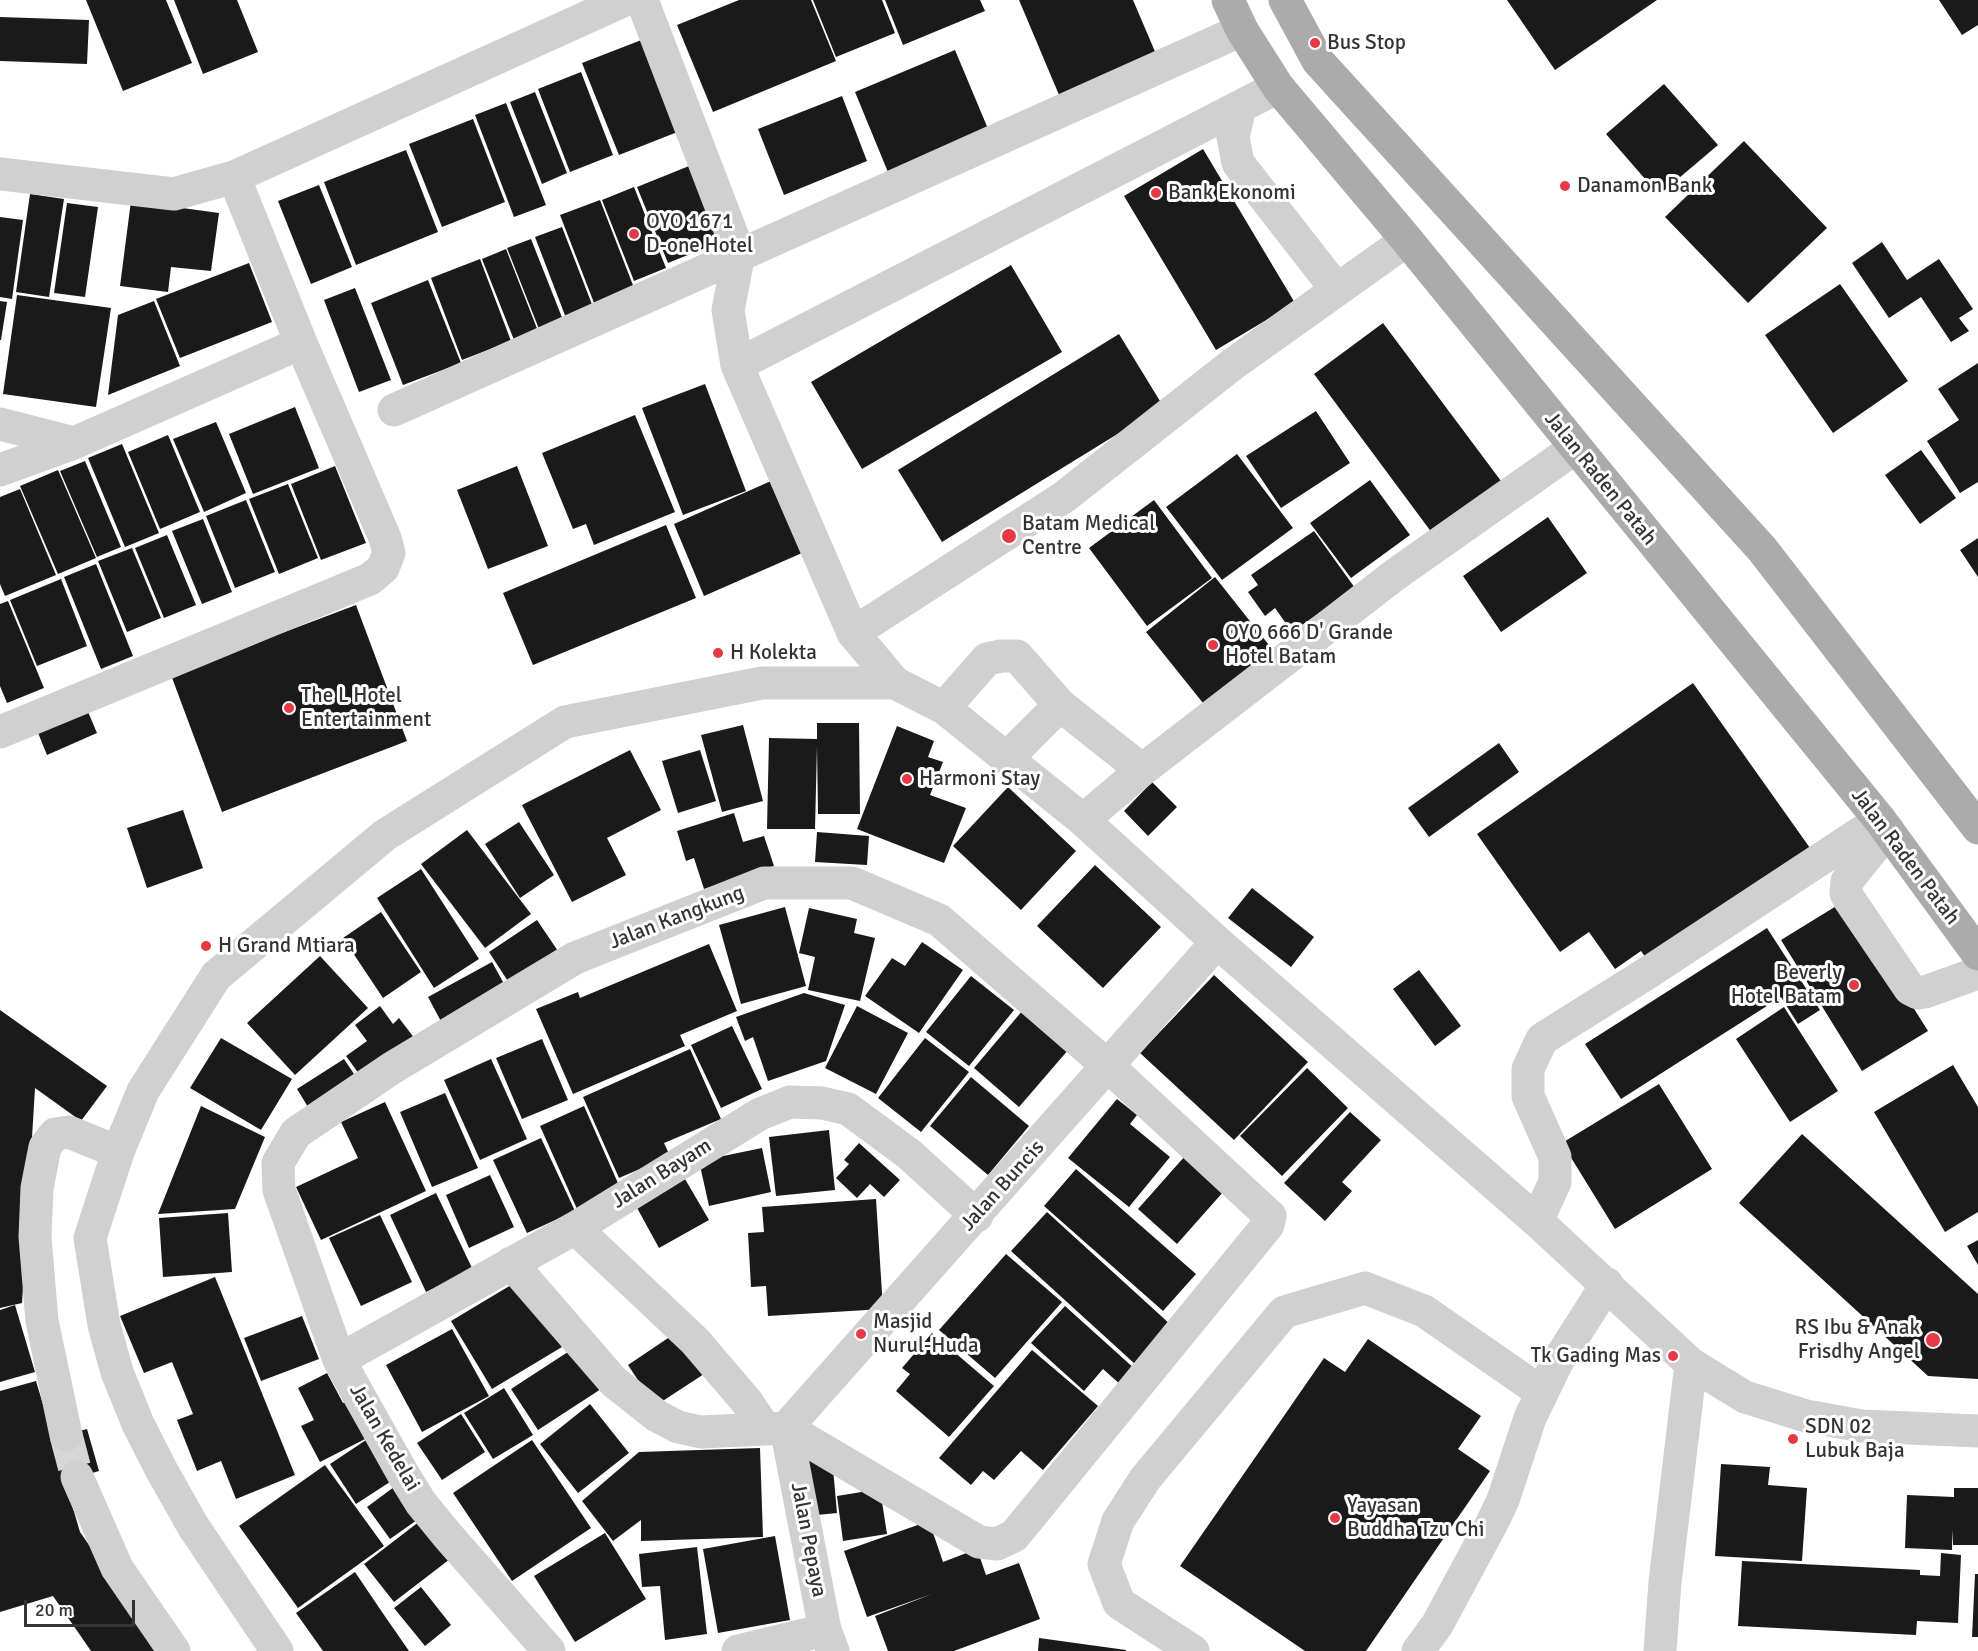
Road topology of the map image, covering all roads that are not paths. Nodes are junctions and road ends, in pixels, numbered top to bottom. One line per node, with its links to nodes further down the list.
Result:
1 (625, 0): 5 (street)
2 (642, 0): 12 (street)
3 (1228, 0): 6 (main road, Jalan Raden Patah)
4 (1285, 0): 30 (main road)
5 (585, 8): 10 (street)
6 (1242, 30): 7 (main road, Jalan Raden Patah); 12 (street)
7 (1278, 87): 8 (street); 11 (main road, Jalan Raden Patah)
8 (1240, 107): 13 (street); 15 (street)
9 (0, 174): 10 (street)
10 (234, 177): 14 (street)
11 (1407, 240): 13 (street); 19 (main road, Jalan Raden Patah)
12 (739, 253): 15 (street); 16 (street)
13 (1337, 290): 21 (street)
14 (301, 343): 18 (street); 25 (street)
15 (737, 365): 21 (street)
16 (394, 410)
17 (0, 424): 18 (street)
18 (74, 443): 20 (street)
19 (1575, 448): 27 (street); 29 (main road, Jalan Raden Patah)
20 (0, 470)
21 (853, 633): 22 (street)
22 (895, 683): 24 (street); 35 (street)
23 (1060, 705): 24 (street); 26 (street); 27 (street)
24 (944, 708): 26 (street)
25 (0, 732)
26 (1007, 758): 28 (street)
27 (1142, 770): 28 (street)
28 (1083, 820): 31 (street)
29 (1884, 825): 32 (main road, Jalan Raden Patah); 33 (street); 38 (street)
30 (1978, 828)
31 (1217, 942): 34 (street, Jalan Buncis); 38 (street)
32 (1978, 954)
33 (1978, 973)
34 (1109, 1067): 36 (street, Jalan Kangkung); 37 (street, Jalan Buncis); 45 (street, Jalan Kangkung)
35 (118, 1152): 47 (street); 51 (street)
36 (279, 1190): 42 (street, Jalan Kedelai)
37 (976, 1216): 39 (street, Jalan Bayam); 45 (street, Jalan Buncis)
38 (1537, 1221): 41 (street)
39 (575, 1228): 40 (street, Jalan Bayam); 45 (street)
40 (512, 1263): 42 (street, Jalan Bayam); 45 (street)
41 (1607, 1284): 43 (street); 44 (street)
42 (339, 1360): 52 (street, Jalan Kedelai)
43 (1691, 1364): 46 (street); 56 (street)
44 (1541, 1392): 54 (street); 55 (street)
45 (775, 1428): 49 (street, Jalan Pepaya)
46 (1978, 1431)
47 (66, 1435)
48 (77, 1477): 50 (street)
49 (829, 1641): 53 (street)
50 (174, 1651)
51 (277, 1651)
52 (549, 1651)
53 (738, 1651)
54 (1193, 1651)
55 (1418, 1651)
56 (1660, 1651)

